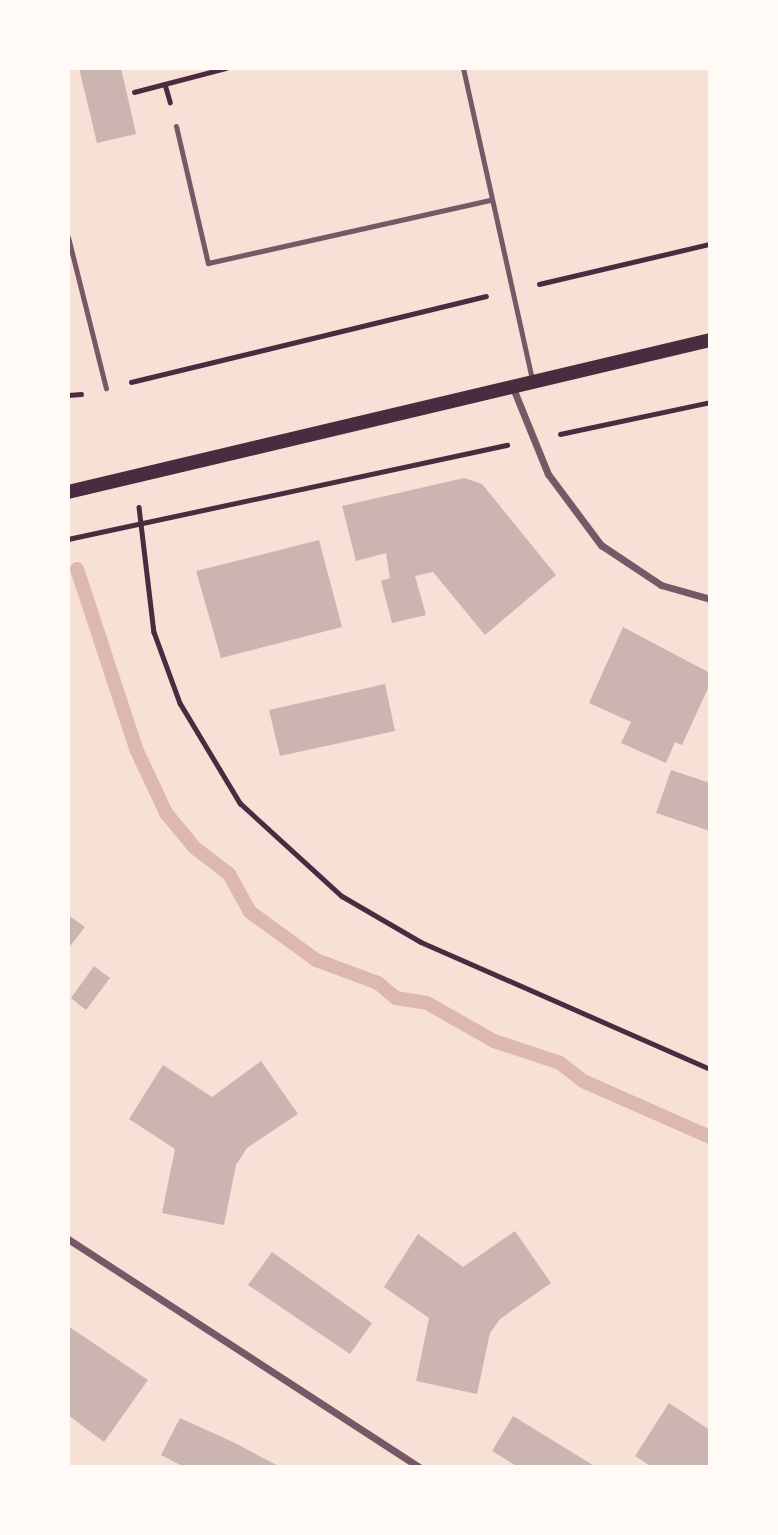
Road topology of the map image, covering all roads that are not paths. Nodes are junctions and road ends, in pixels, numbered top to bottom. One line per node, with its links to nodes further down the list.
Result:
1 (463, 68): 3 (lane)
2 (176, 126): 3 (lane)
3 (491, 200): 6 (lane)
4 (68, 237): 7 (lane)
5 (710, 340): 6 (main road)
6 (533, 382): 8 (main road)
7 (106, 388)
8 (513, 388): 9 (main road); 10 (street)
9 (68, 492)
10 (710, 599)
11 (68, 1239): 12 (street)
12 (419, 1467)

